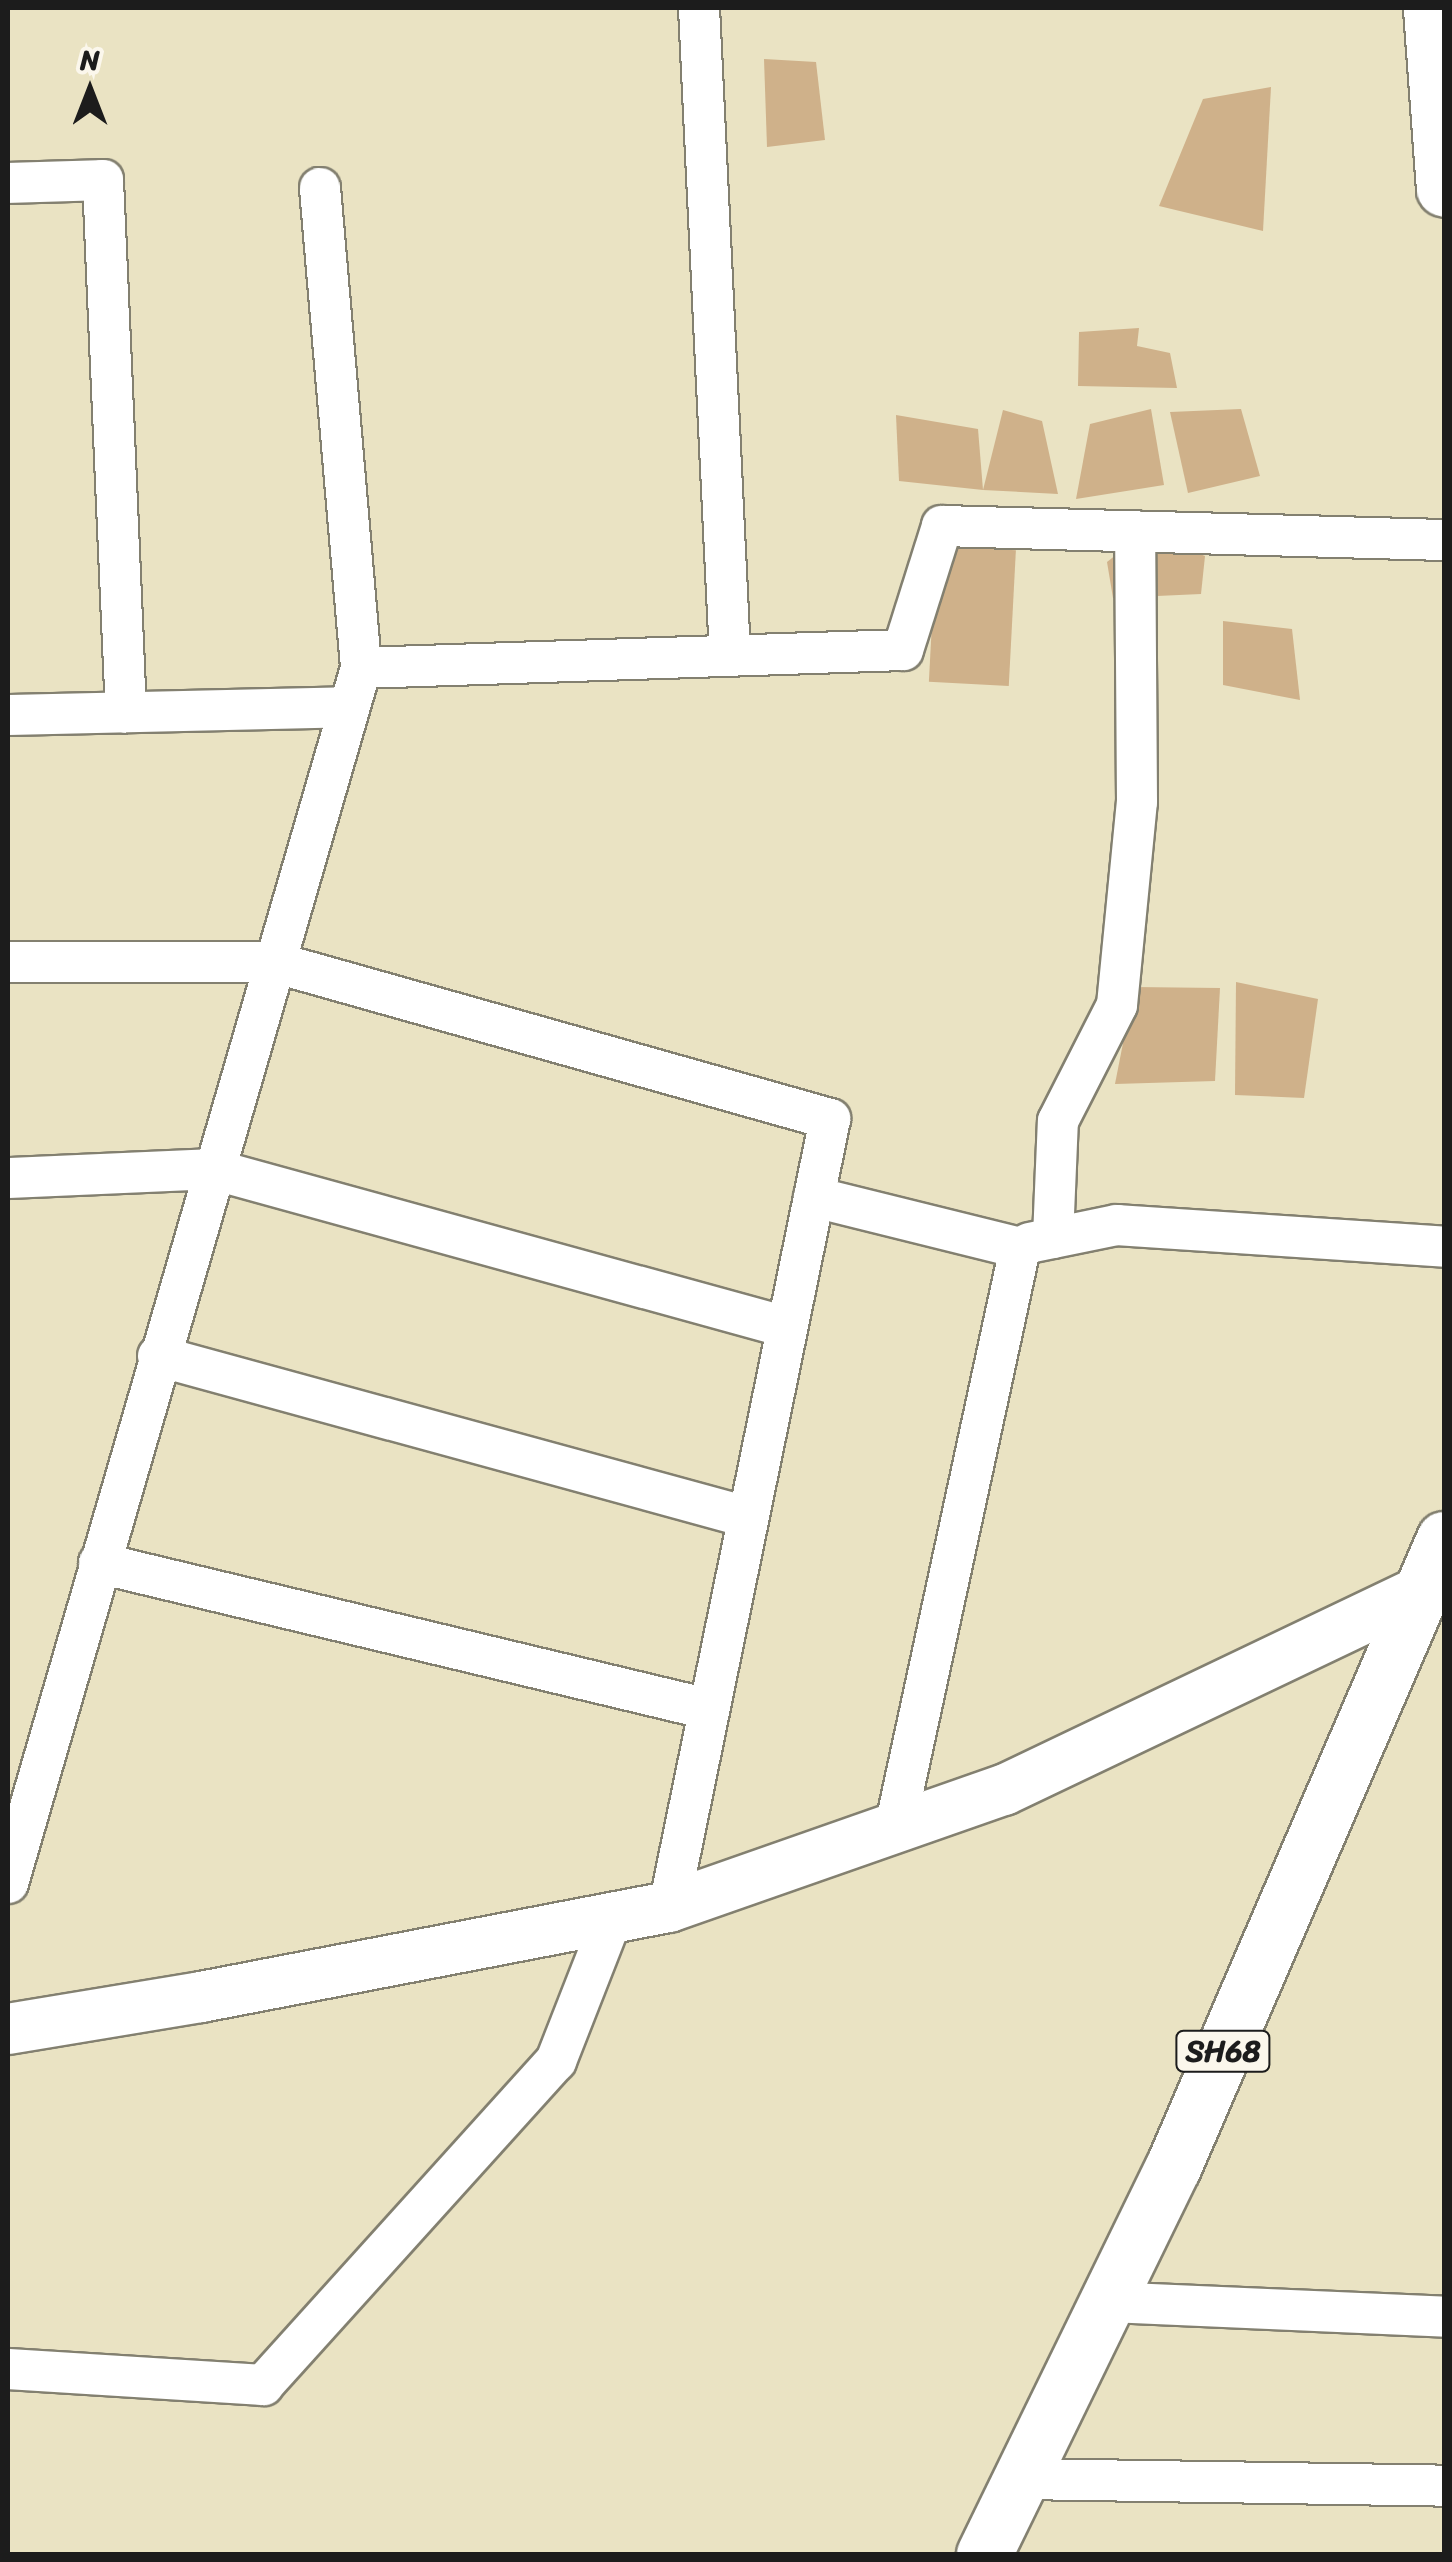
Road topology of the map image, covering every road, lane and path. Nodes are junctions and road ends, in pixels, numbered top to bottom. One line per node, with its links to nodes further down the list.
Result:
1 (698, 8): 8 (street)
2 (1432, 8): 5 (main road)
3 (8, 183): 11 (street)
4 (320, 188): 9 (street)
5 (1444, 189)
6 (1135, 532): 7 (street); 8 (street); 18 (street)
7 (1444, 540)
8 (730, 656): 9 (street)
9 (361, 668): 10 (street)
10 (350, 707): 11 (street); 14 (street)
11 (126, 713): 12 (street)
12 (8, 716)
13 (8, 962): 14 (street)
14 (274, 962): 15 (street); 17 (street)
15 (212, 1169): 16 (street); 20 (street); 21 (street)
16 (8, 1178)
17 (814, 1197): 18 (street); 20 (street)
18 (1034, 1242): 19 (street); 27 (street)
19 (1444, 1247)
20 (786, 1327): 22 (street)
21 (158, 1356): 22 (street); 24 (street)
22 (747, 1517): 26 (street)
23 (1444, 1539): 25 (main road, SH68)
24 (99, 1563): 26 (street); 28 (street)
25 (1433, 1588): 27 (street); 32 (main road, SH68)
26 (708, 1709): 29 (street)
27 (895, 1828): 29 (street)
28 (8, 1884)
29 (668, 1907): 30 (street)
30 (612, 1918): 31 (street); 34 (street)
31 (8, 2029)
32 (1107, 2302): 33 (street); 35 (main road, SH68)
33 (1444, 2317)
34 (8, 2369)
35 (1021, 2478): 36 (street); 37 (main road, SH68)
36 (1444, 2486)
37 (984, 2554)

